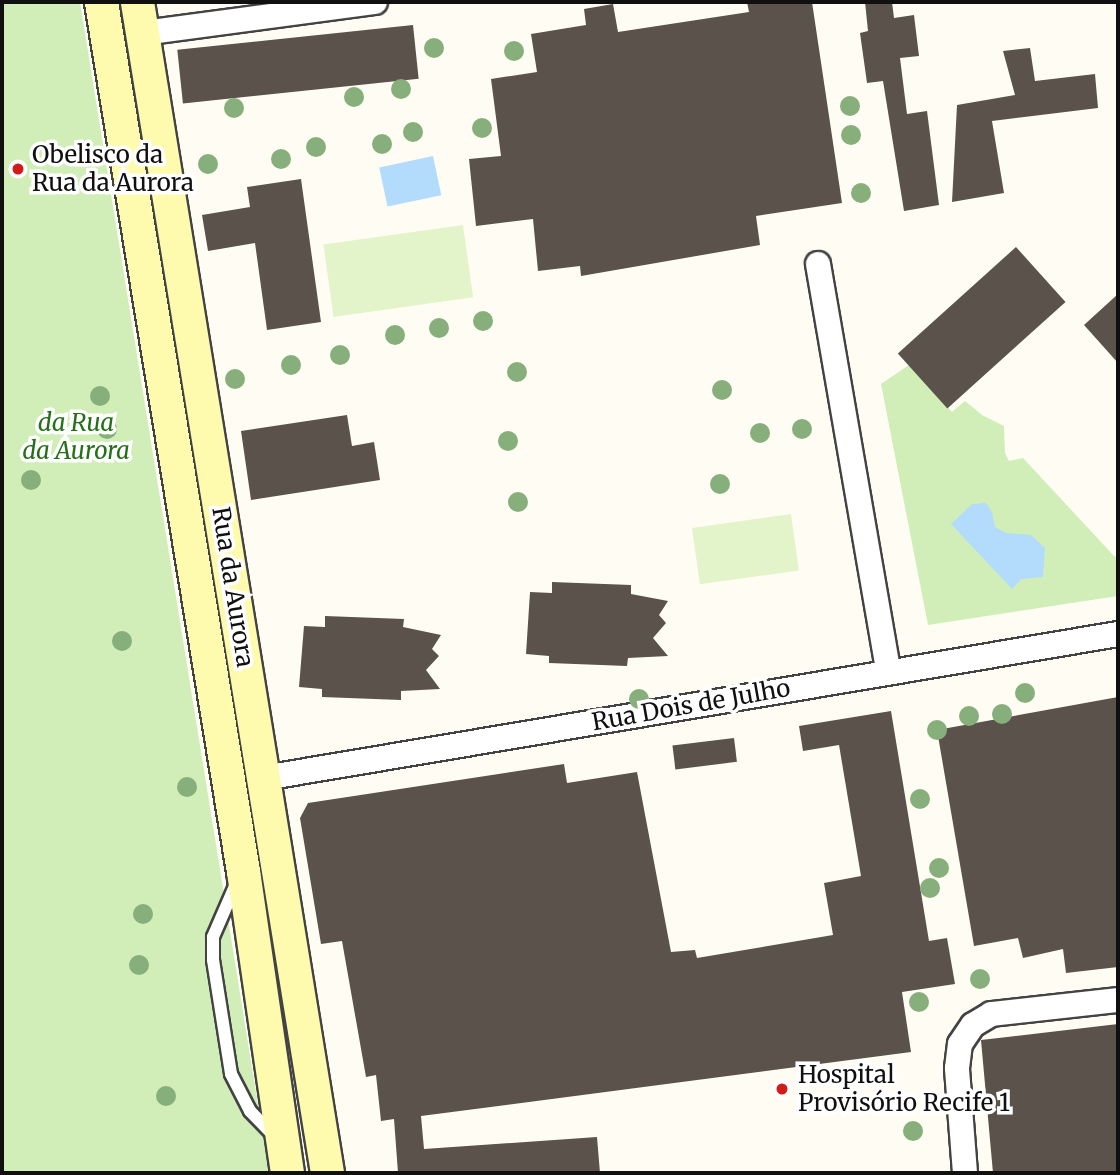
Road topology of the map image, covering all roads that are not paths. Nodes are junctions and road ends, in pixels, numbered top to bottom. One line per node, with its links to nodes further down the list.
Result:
1 (101, 2): 9 (main road, Rua da Aurora)
2 (375, 2): 3 (street)
3 (140, 18): 7 (main road, Rua da Aurora)
4 (818, 264): 6 (street)
5 (1118, 634): 6 (street, Rua Dois de Julho)
6 (888, 671): 7 (street, Rua Dois de Julho)
7 (264, 778): 10 (main road, Rua da Aurora)
8 (1118, 1000): 11 (street)
9 (284, 1159)
10 (327, 1173)
11 (965, 1173)

